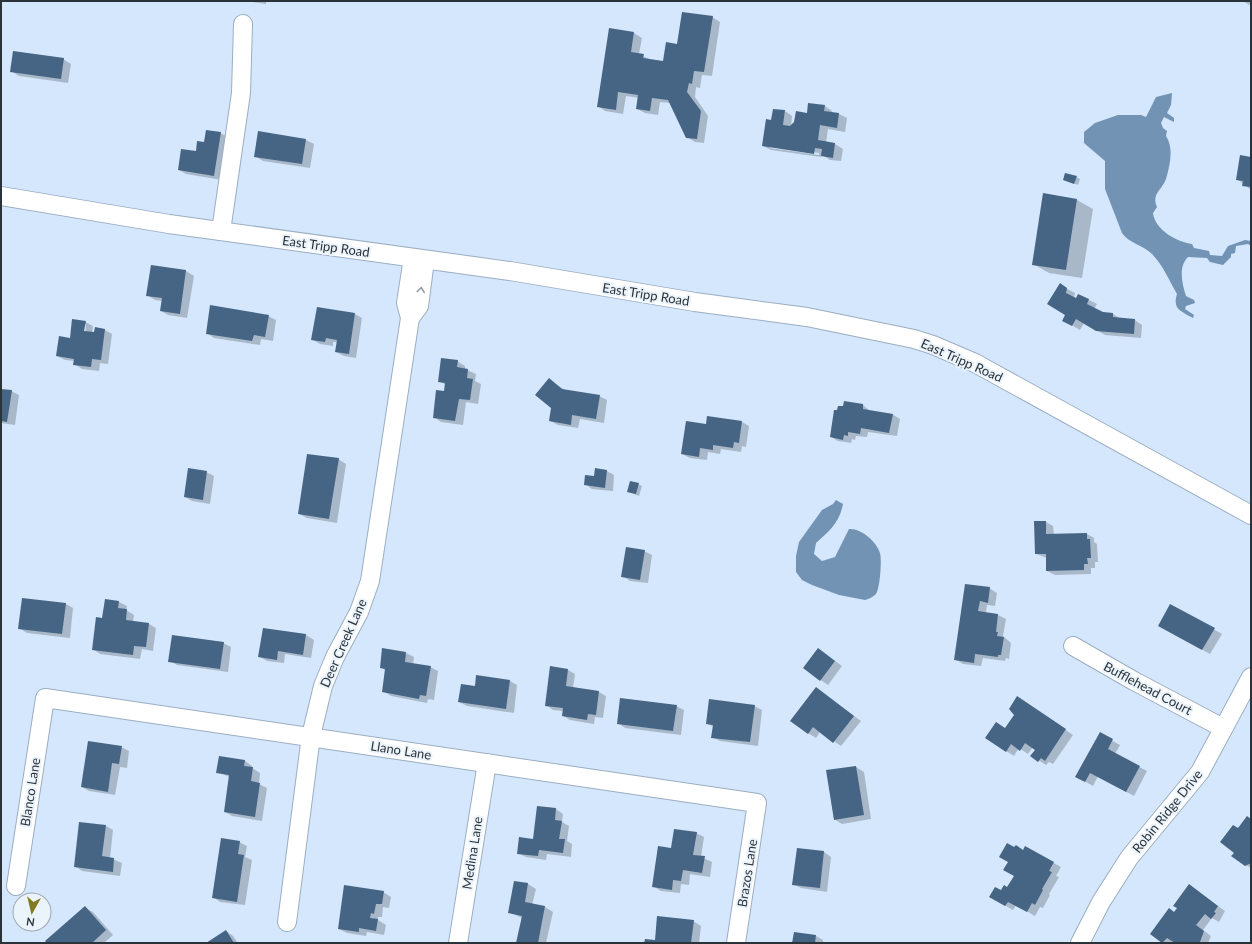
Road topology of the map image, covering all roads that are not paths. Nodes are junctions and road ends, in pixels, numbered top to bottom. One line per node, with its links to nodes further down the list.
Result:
1 (243, 24): 3 (street)
2 (1, 196): 3 (street, East Tripp Road)
3 (221, 231): 4 (street, East Tripp Road)
4 (419, 259): 5 (street, East Tripp Road); 10 (street, Deer Creek Lane)
5 (1251, 515)
6 (1073, 646): 9 (street, Bufflehead Court)
7 (1251, 677): 9 (street, Robin Ridge Drive)
8 (45, 698): 10 (street, Llano Lane); 13 (street, Blanco Lane)
9 (1223, 728): 17 (street, Robin Ridge Drive)
10 (311, 736): 11 (street, Llano Lane); 14 (street, Deer Creek Lane)
11 (487, 763): 12 (street, Llano Lane); 15 (street, Medina Lane)
12 (757, 803): 16 (street, Brazos Lane)
13 (16, 886)
14 (287, 922)
15 (458, 943)
16 (736, 943)
17 (1080, 943)

